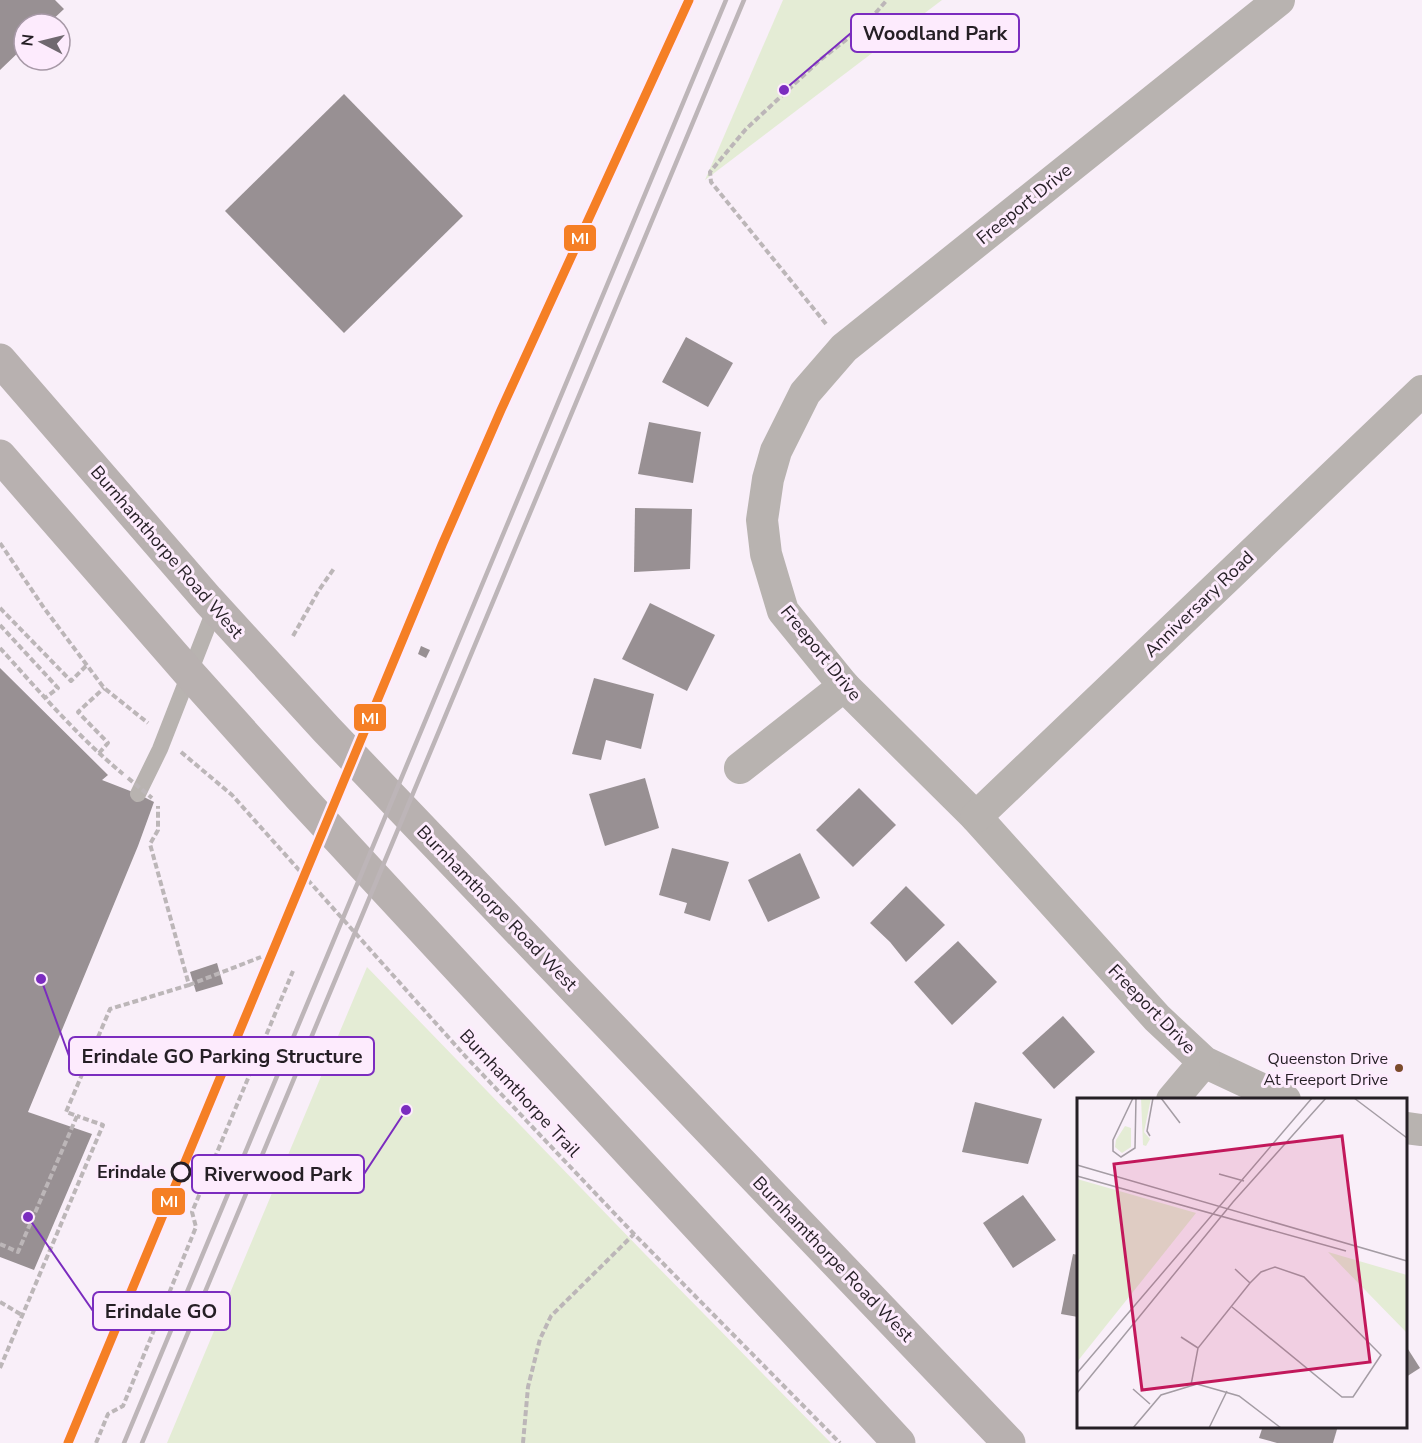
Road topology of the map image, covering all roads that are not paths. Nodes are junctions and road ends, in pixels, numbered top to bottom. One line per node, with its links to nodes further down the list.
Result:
1 (1279, 0): 7 (street, Freeport Drive)
2 (0, 360): 5 (main road, Burnhamthorpe Road West)
3 (1422, 391): 10 (street, Anniversary Road)
4 (0, 456): 6 (main road)
5 (215, 608): 6 (lane); 17 (main road, Burnhamthorpe Road West)
6 (189, 674): 9 (lane); 16 (main road)
7 (844, 686): 8 (street); 10 (street, Freeport Drive)
8 (740, 768)
9 (145, 796)
10 (976, 817): 11 (street, Freeport Drive)
11 (1204, 1062): 12 (street); 13 (street, Freeport Drive)
12 (1174, 1098)
13 (1282, 1098)
14 (1407, 1128): 15 (street)
15 (1422, 1130)
16 (899, 1443)
17 (1009, 1443)

